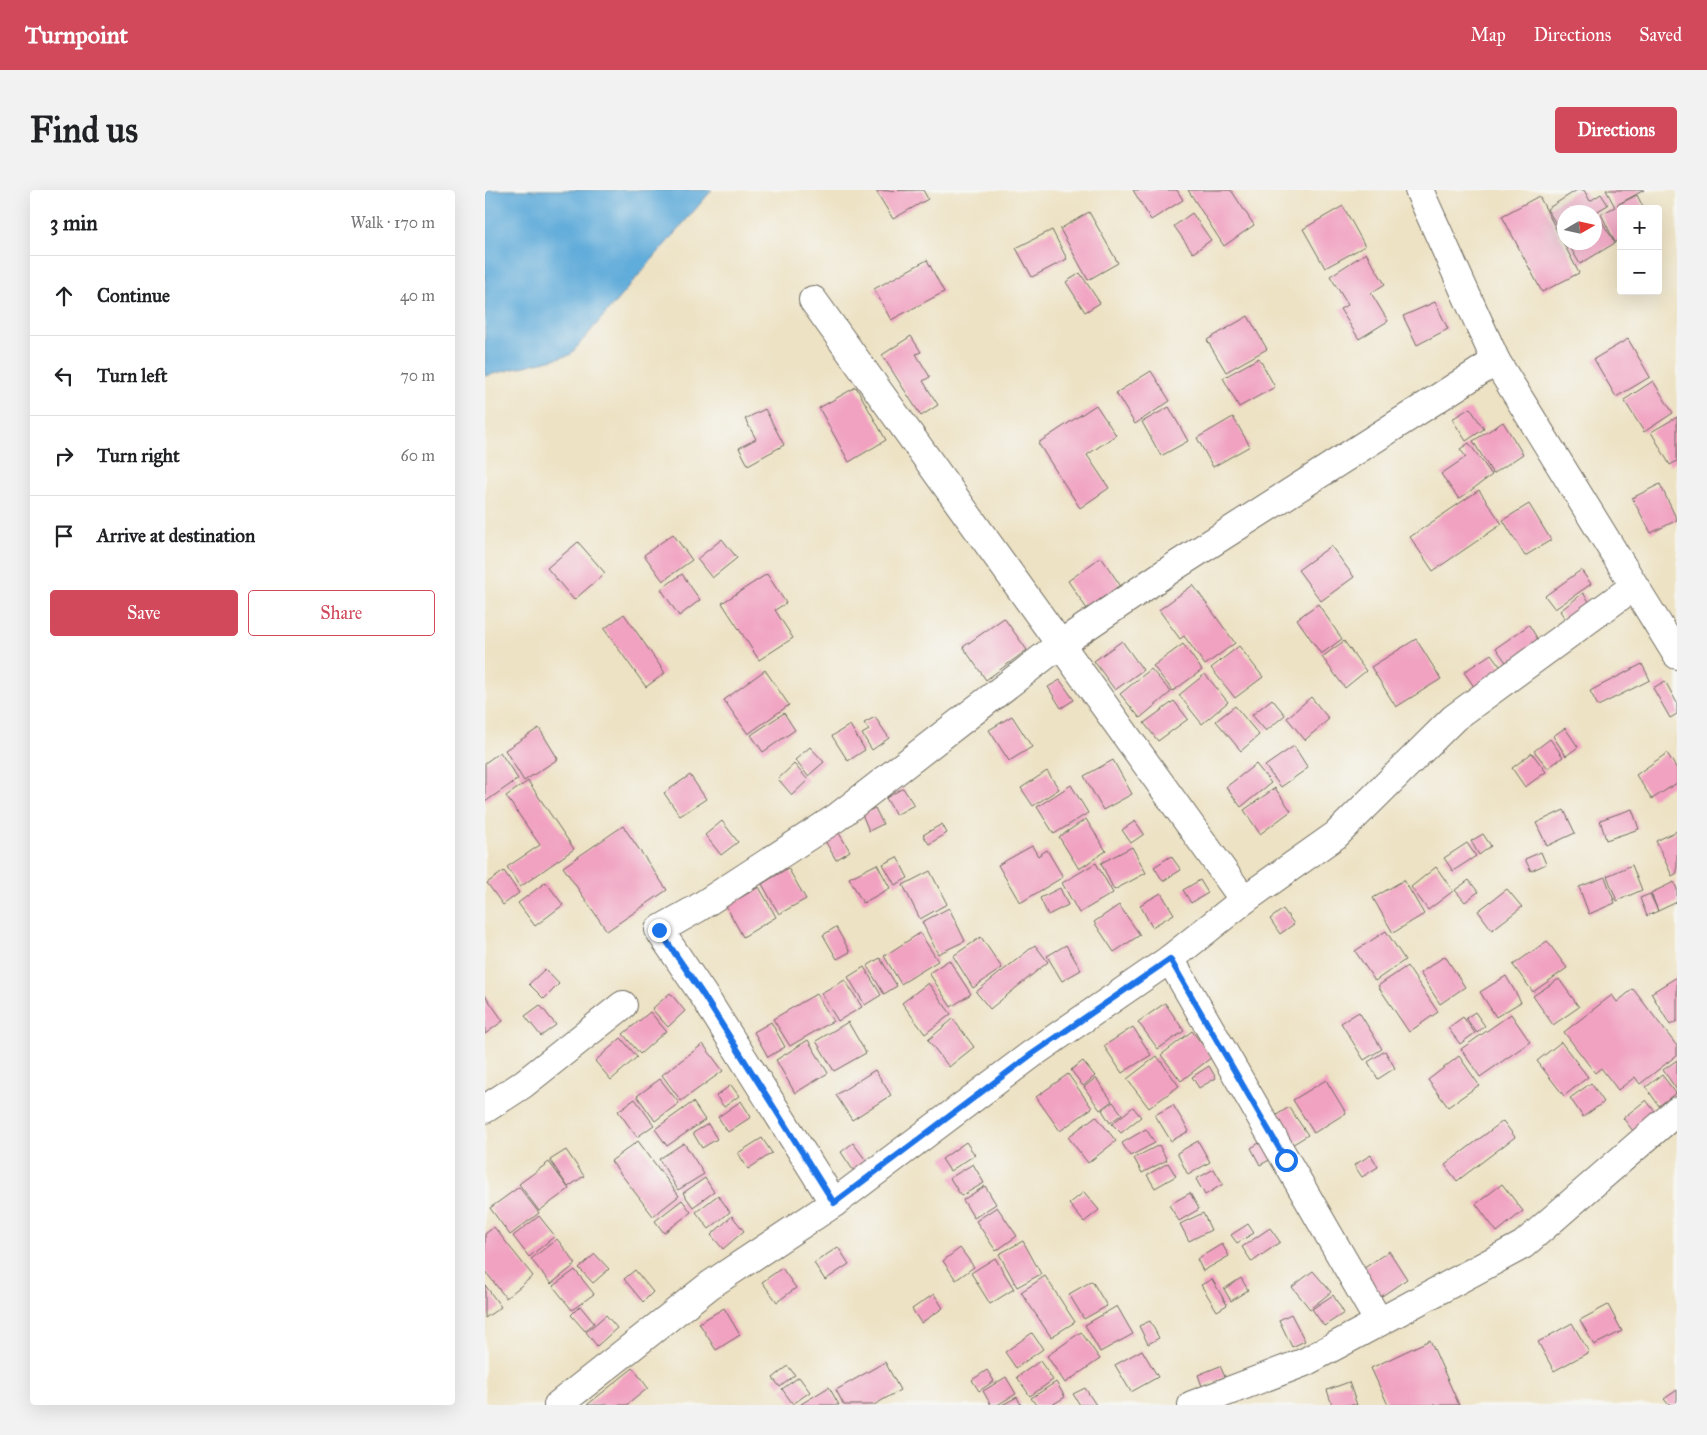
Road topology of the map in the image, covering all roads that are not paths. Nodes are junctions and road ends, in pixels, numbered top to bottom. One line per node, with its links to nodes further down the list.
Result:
1 (1419, 190): 3 (street)
2 (813, 300): 5 (street)
3 (1496, 361): 4 (street); 5 (street)
4 (1633, 587): 6 (street); 7 (street)
5 (1059, 645): 7 (street); 12 (street)
6 (1677, 655)
7 (1244, 900): 8 (street)
8 (1170, 959): 12 (street); 13 (street)
9 (623, 1005): 10 (street)
10 (485, 1109)
11 (1677, 1110): 13 (street)
12 (834, 1203): 14 (street)
13 (1379, 1322): 15 (street)
14 (558, 1405)
15 (1191, 1405)

